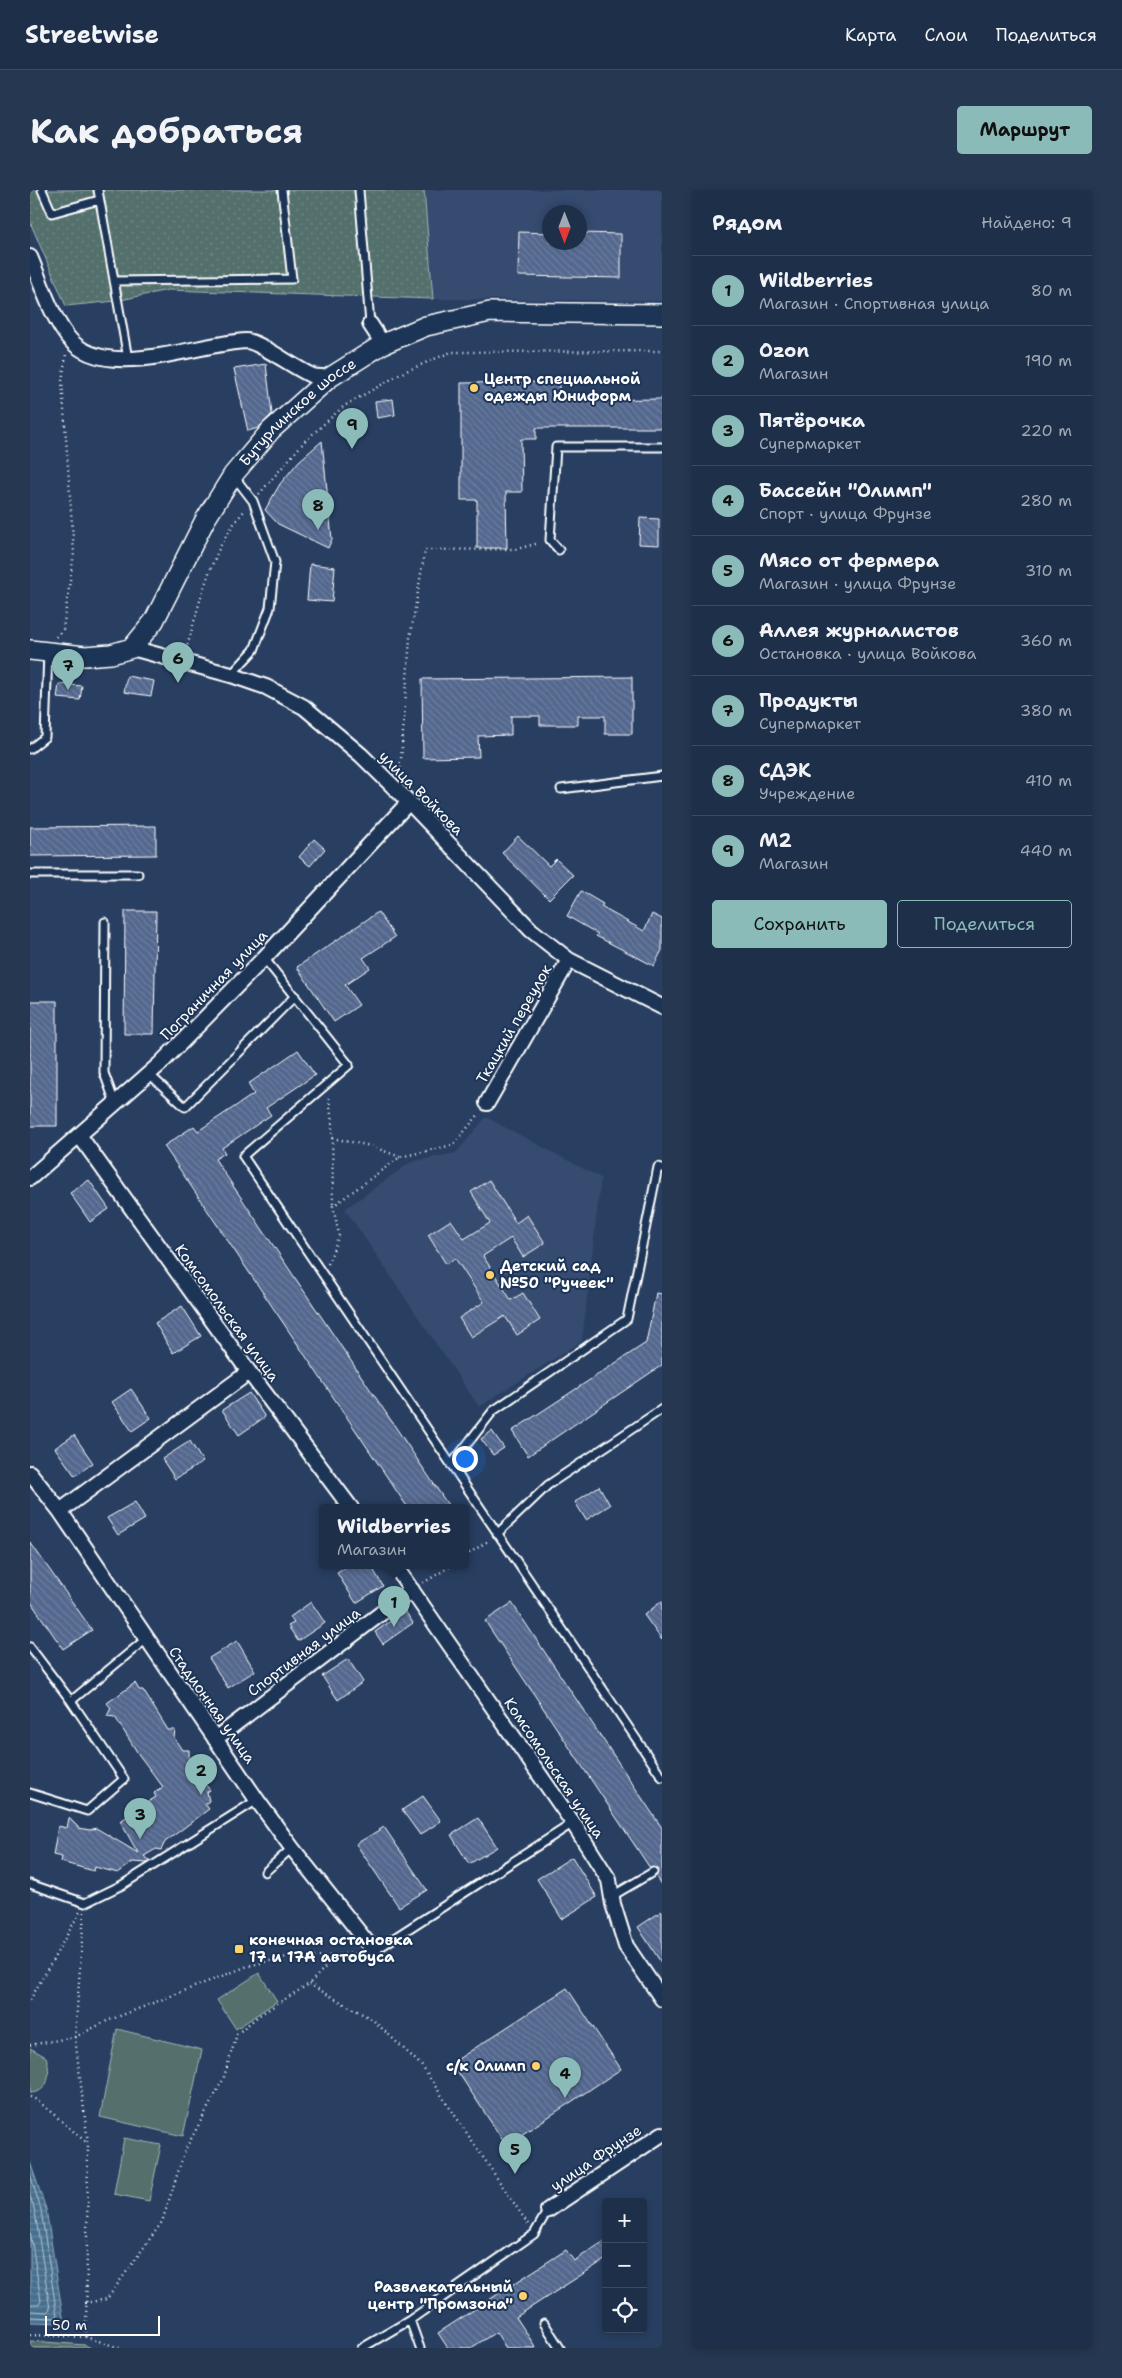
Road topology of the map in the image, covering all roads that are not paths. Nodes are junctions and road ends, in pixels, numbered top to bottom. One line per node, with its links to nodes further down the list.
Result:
1 (42, 190): 5 (lane)
2 (98, 190): 5 (lane)
3 (282, 190): 7 (lane)
4 (359, 190): 9 (lane)
5 (99, 200): 7 (lane)
6 (30, 257): 11 (street)
7 (114, 280): 11 (lane)
8 (662, 314): 10 (main road, Бутурлинское шоссе)
9 (370, 324): 10 (street)
10 (383, 344): 12 (main road, Бутурлинское шоссе)
11 (128, 360): 12 (street)
12 (329, 378): 14 (main road, Бутурлинское шоссе)
13 (662, 447): 15 (lane)
14 (233, 475): 16 (main road, Бутурлинское шоссе); 18 (lane)
15 (559, 550)
16 (132, 648): 17 (main road); 18 (street, улица Войкова)
17 (44, 651): 19 (lane)
18 (231, 675): 22 (street, улица Войкова)
19 (30, 749)
20 (662, 776): 21 (lane)
21 (561, 789)
22 (409, 802): 26 (street, Пограничная улица); 27 (street, улица Войкова)
23 (30, 874): 24 (lane)
24 (138, 874)
25 (106, 922): 31 (lane)
26 (264, 958): 28 (lane); 30 (street, Пограничная улица)
27 (569, 960): 29 (street, улица Войкова); 32 (street, Ткацкий переулок)
28 (295, 996): 30 (lane); 38 (lane)
29 (662, 1007)
30 (149, 1074): 31 (street, Пограничная улица)
31 (116, 1103): 33 (street, Пограничная улица)
32 (488, 1103)
33 (78, 1136): 35 (street, Пограничная улица); 36 (street, Комсомольская улица)
34 (662, 1168): 38 (lane)
35 (30, 1178)
36 (249, 1372): 40 (street, Комсомольская улица); 41 (street)
37 (662, 1409): 42 (lane)
38 (451, 1465): 42 (lane)
39 (30, 1473): 41 (street, Стадионная улица)
40 (348, 1504)
41 (60, 1511): 45 (street, Стадионная улица)
42 (498, 1534): 49 (lane)
43 (396, 1569): 44 (street, Комсомольская улица)
44 (412, 1590): 48 (street, Спортивная улица); 52 (street, Комсомольская улица)
45 (146, 1639): 47 (lane); 48 (street, Стадионная улица)
46 (30, 1647): 47 (lane)
47 (71, 1702): 50 (lane)
48 (216, 1739): 51 (street, Стадионная улица)
49 (662, 1778)
50 (30, 1793)
51 (257, 1800): 53 (street, Стадионная улица); 56 (lane)
52 (573, 1823): 57 (street, Комсомольская улица); 58 (lane)
53 (292, 1848): 54 (lane); 58 (street, Стадионная улица)
54 (266, 1872)
55 (653, 1872): 57 (lane)
56 (30, 1884)
57 (614, 1895): 59 (street, Комсомольская улица)
58 (374, 1950)
59 (662, 1999)
60 (662, 2134): 61 (street, улица Фрунзе)
61 (548, 2210): 62 (lane)
62 (410, 2320): 64 (lane); 65 (lane)
63 (544, 2323): 66 (lane)
64 (362, 2348)
65 (420, 2348)
66 (560, 2348)

